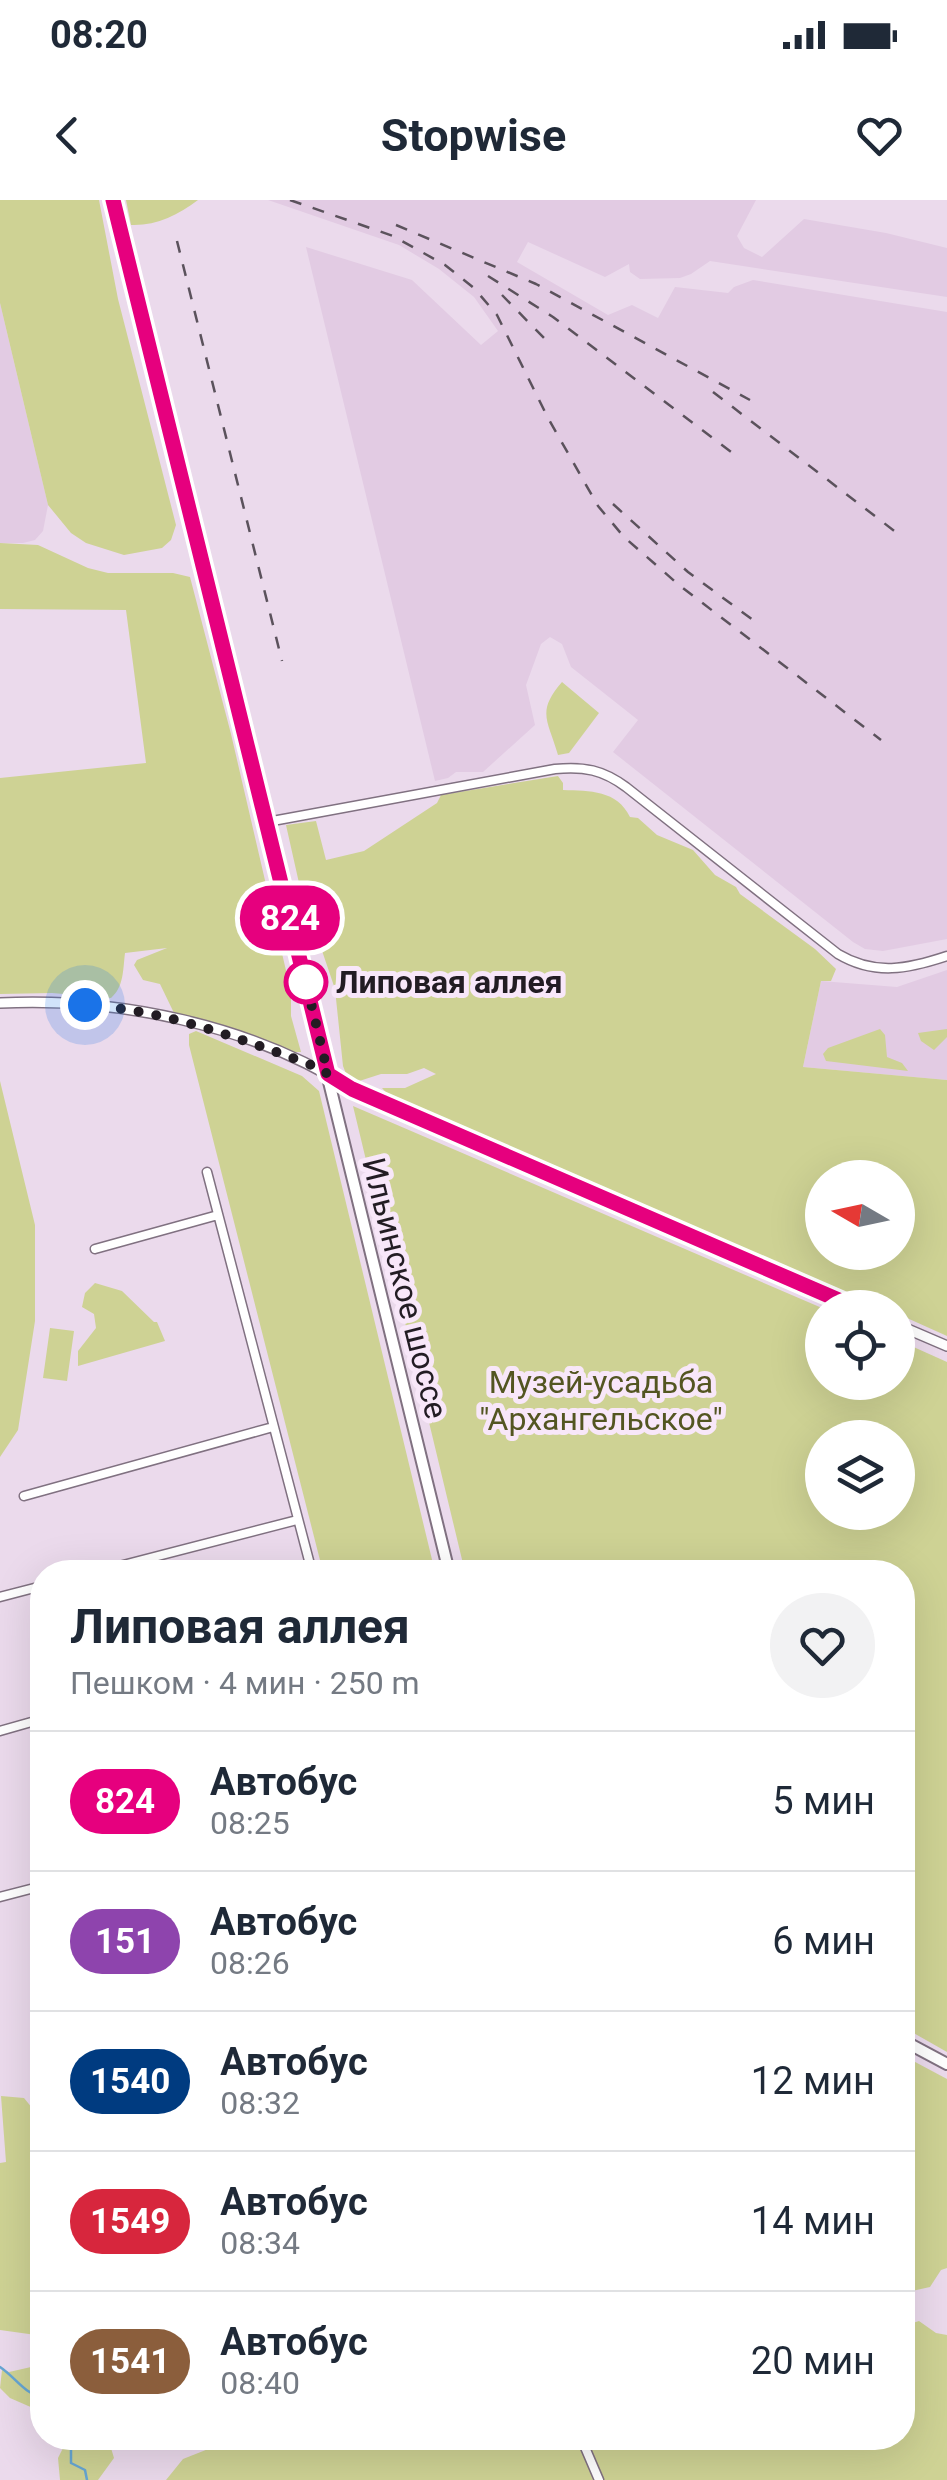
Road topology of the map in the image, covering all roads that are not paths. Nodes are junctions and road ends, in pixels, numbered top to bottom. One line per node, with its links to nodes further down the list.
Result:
1 (112, 200): 2 (main road, Ильинское шоссе)
2 (267, 822): 3 (street); 5 (main road, Ильинское шоссе)
3 (947, 956)
4 (0, 1002): 5 (street)
5 (328, 1074): 9 (street); 17 (main road, Ильинское шоссе)
6 (206, 1172): 7 (street)
7 (218, 1215): 8 (street); 12 (street)
8 (96, 1249)
9 (815, 1290)
10 (915, 1332): 11 (street)
11 (947, 1346)
12 (273, 1426): 13 (street); 14 (street)
13 (24, 1496)
14 (297, 1520): 15 (street); 16 (street)
15 (142, 1560)
16 (309, 1560)
17 (447, 1560)
18 (30, 1589): 19 (street)
19 (0, 1597)
20 (30, 1723): 21 (street)
21 (0, 1731)
22 (30, 1889): 23 (street)
23 (0, 1897)
24 (915, 2047): 25 (main road)
25 (947, 2064)
26 (586, 2450): 27 (street)
27 (599, 2480)

